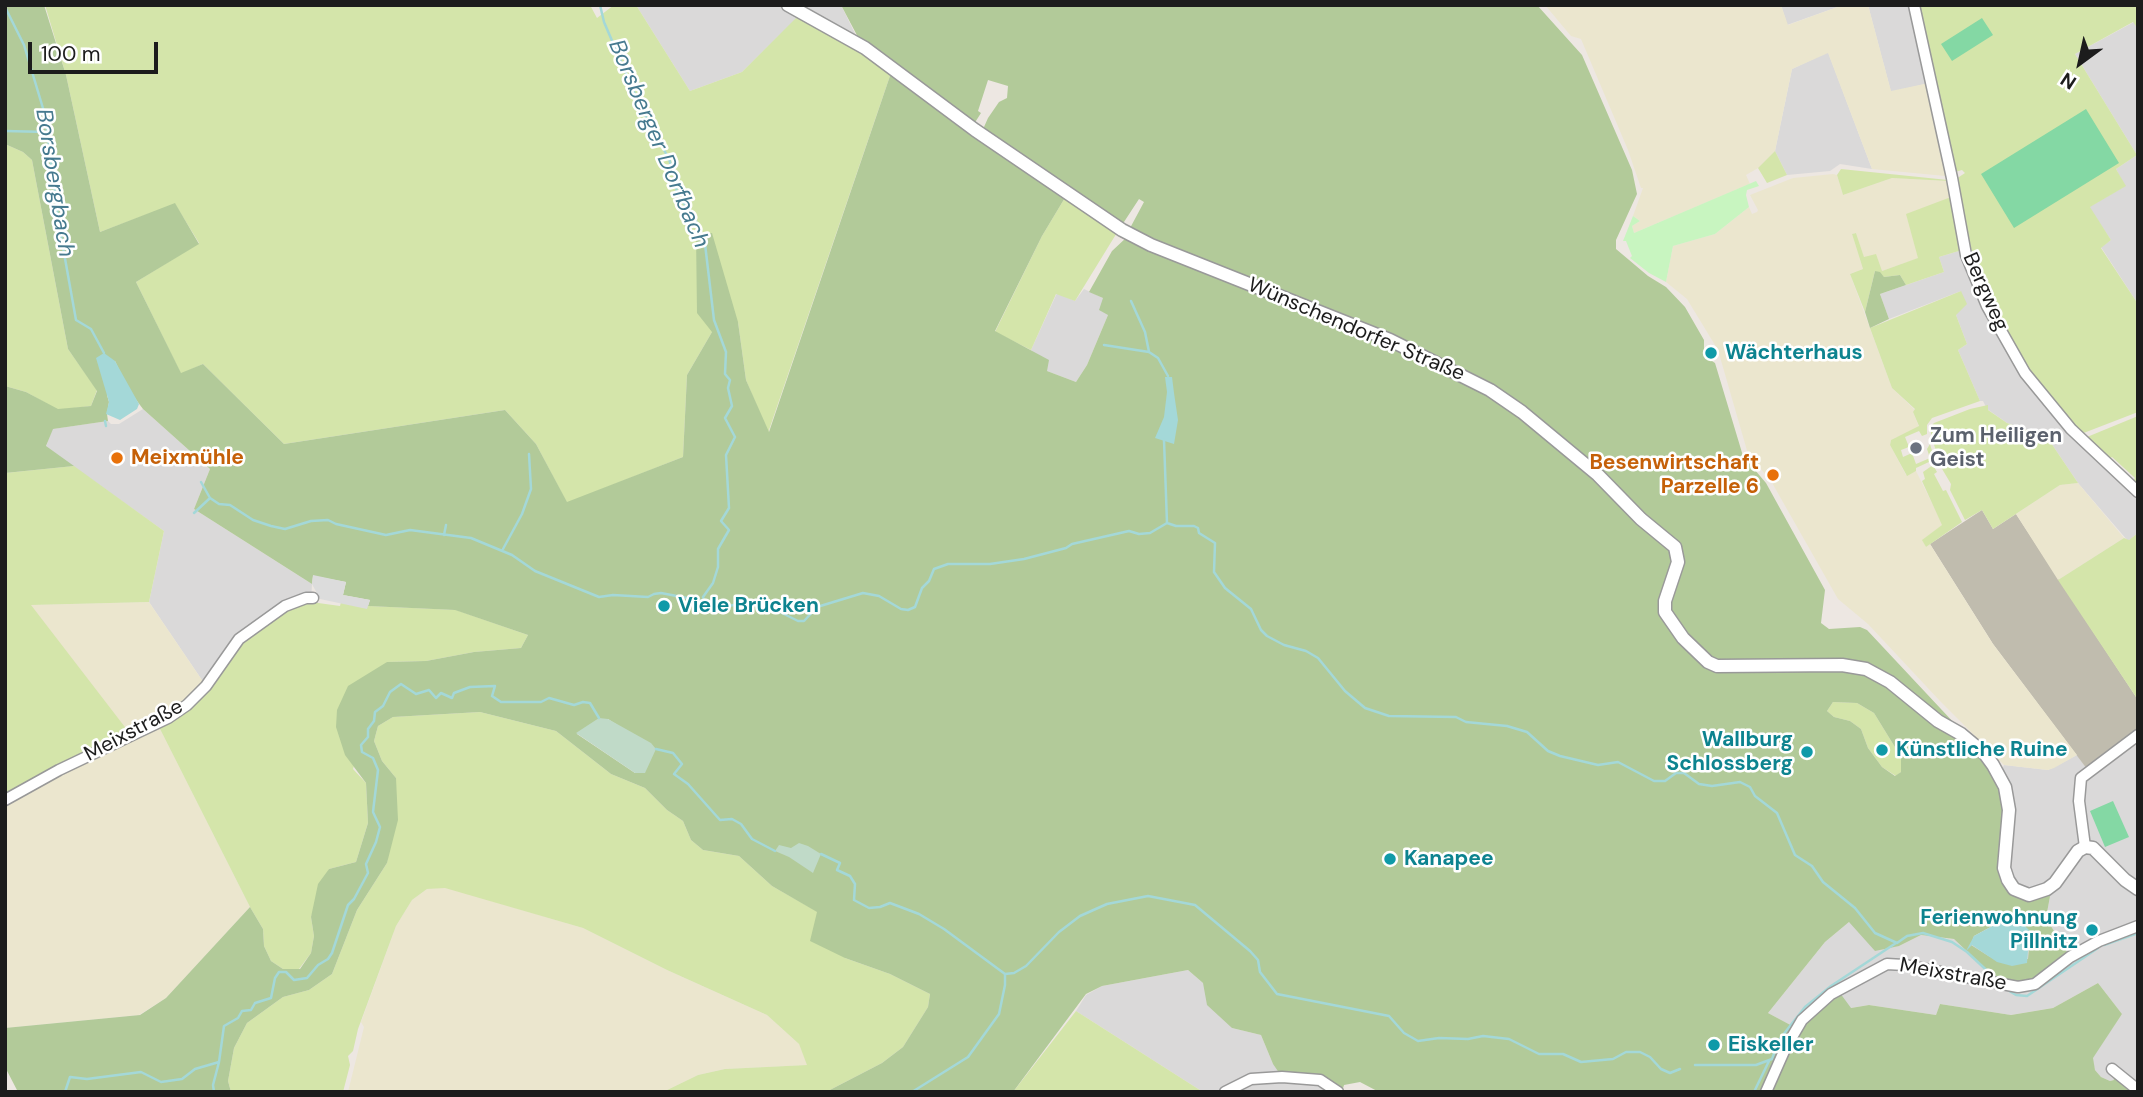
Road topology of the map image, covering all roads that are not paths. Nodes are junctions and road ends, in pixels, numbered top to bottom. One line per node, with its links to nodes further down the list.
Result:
1 (788, 5): 7 (street, Wünschendorfer Straße)
2 (1914, 5): 3 (street, Bergweg)
3 (2138, 492)
4 (313, 598): 6 (street, Meixstraße)
5 (2138, 735): 7 (street)
6 (5, 800)
7 (2085, 847): 8 (street)
8 (2138, 889)
9 (2138, 926): 14 (street, Meixstraße)
10 (2112, 1069): 11 (street)
11 (2138, 1090)
12 (1225, 1092): 13 (street)
13 (1338, 1092)
14 (1766, 1092)

